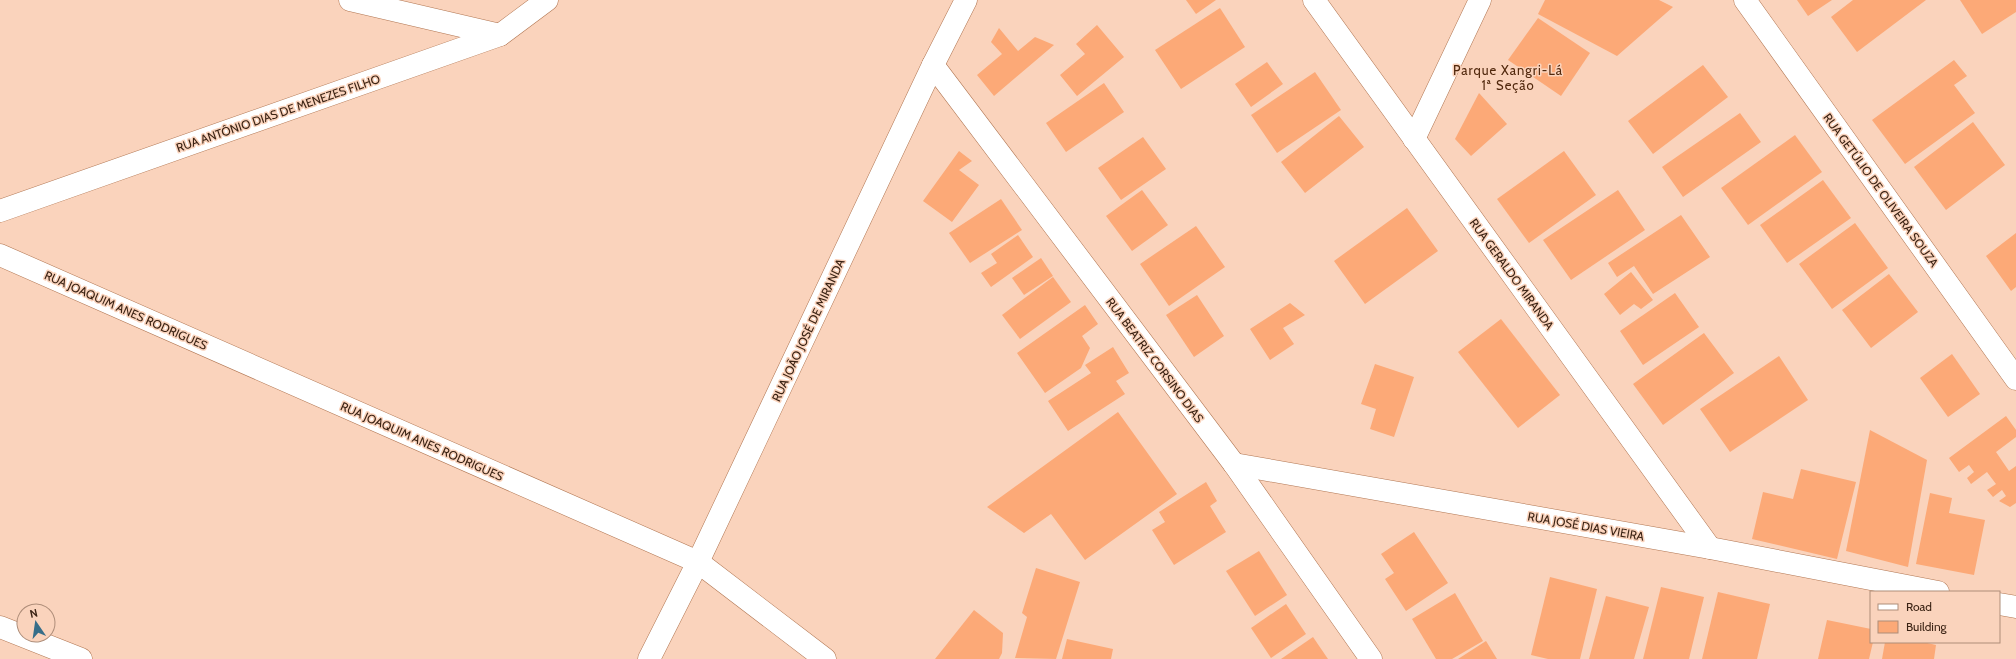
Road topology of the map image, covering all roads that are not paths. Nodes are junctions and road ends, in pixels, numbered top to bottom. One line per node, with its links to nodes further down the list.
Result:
1 (350, 0): 7 (street)
2 (547, 0): 7 (street, RUA ANTÔNIO DIAS DE MENEZES FILHO)
3 (966, 0): 8 (street, RUA JOÃO JOSÉ DE MIRANDA)
4 (1314, 0): 9 (street, RUA GERALDO MIRANDA)
5 (1480, 0): 9 (street)
6 (1745, 0): 12 (street, RUA GETÚLIO DE OLIVEIRA SOUZA)
7 (500, 35): 10 (street, RUA ANTÔNIO DIAS DE MENEZES FILHO)
8 (933, 65): 13 (street, RUA BEATRIZ CORSINO DIAS); 15 (street, RUA JOÃO JOSÉ DE MIRANDA)
9 (1414, 139): 14 (street, RUA GERALDO MIRANDA)
10 (0, 211)
11 (0, 255): 15 (street, RUA JOAQUIM ANES RODRIGUES)
12 (2016, 379)
13 (1234, 464): 14 (street, RUA JOSÉ DIAS VIEIRA); 23 (street, RUA BEATRIZ CORSINO DIAS)
14 (1710, 548): 16 (street, RUA JOSÉ DIAS VIEIRA)
15 (698, 562): 21 (street, RUA JOÃO JOSÉ DE MIRANDA); 22 (street, RUA JOAQUIM ANES RODRIGUES)
16 (1933, 591)
17 (2000, 604): 18 (street)
18 (2016, 607)
19 (0, 627): 20 (street)
20 (81, 659)
21 (649, 659)
22 (826, 659)
23 (1371, 659)

